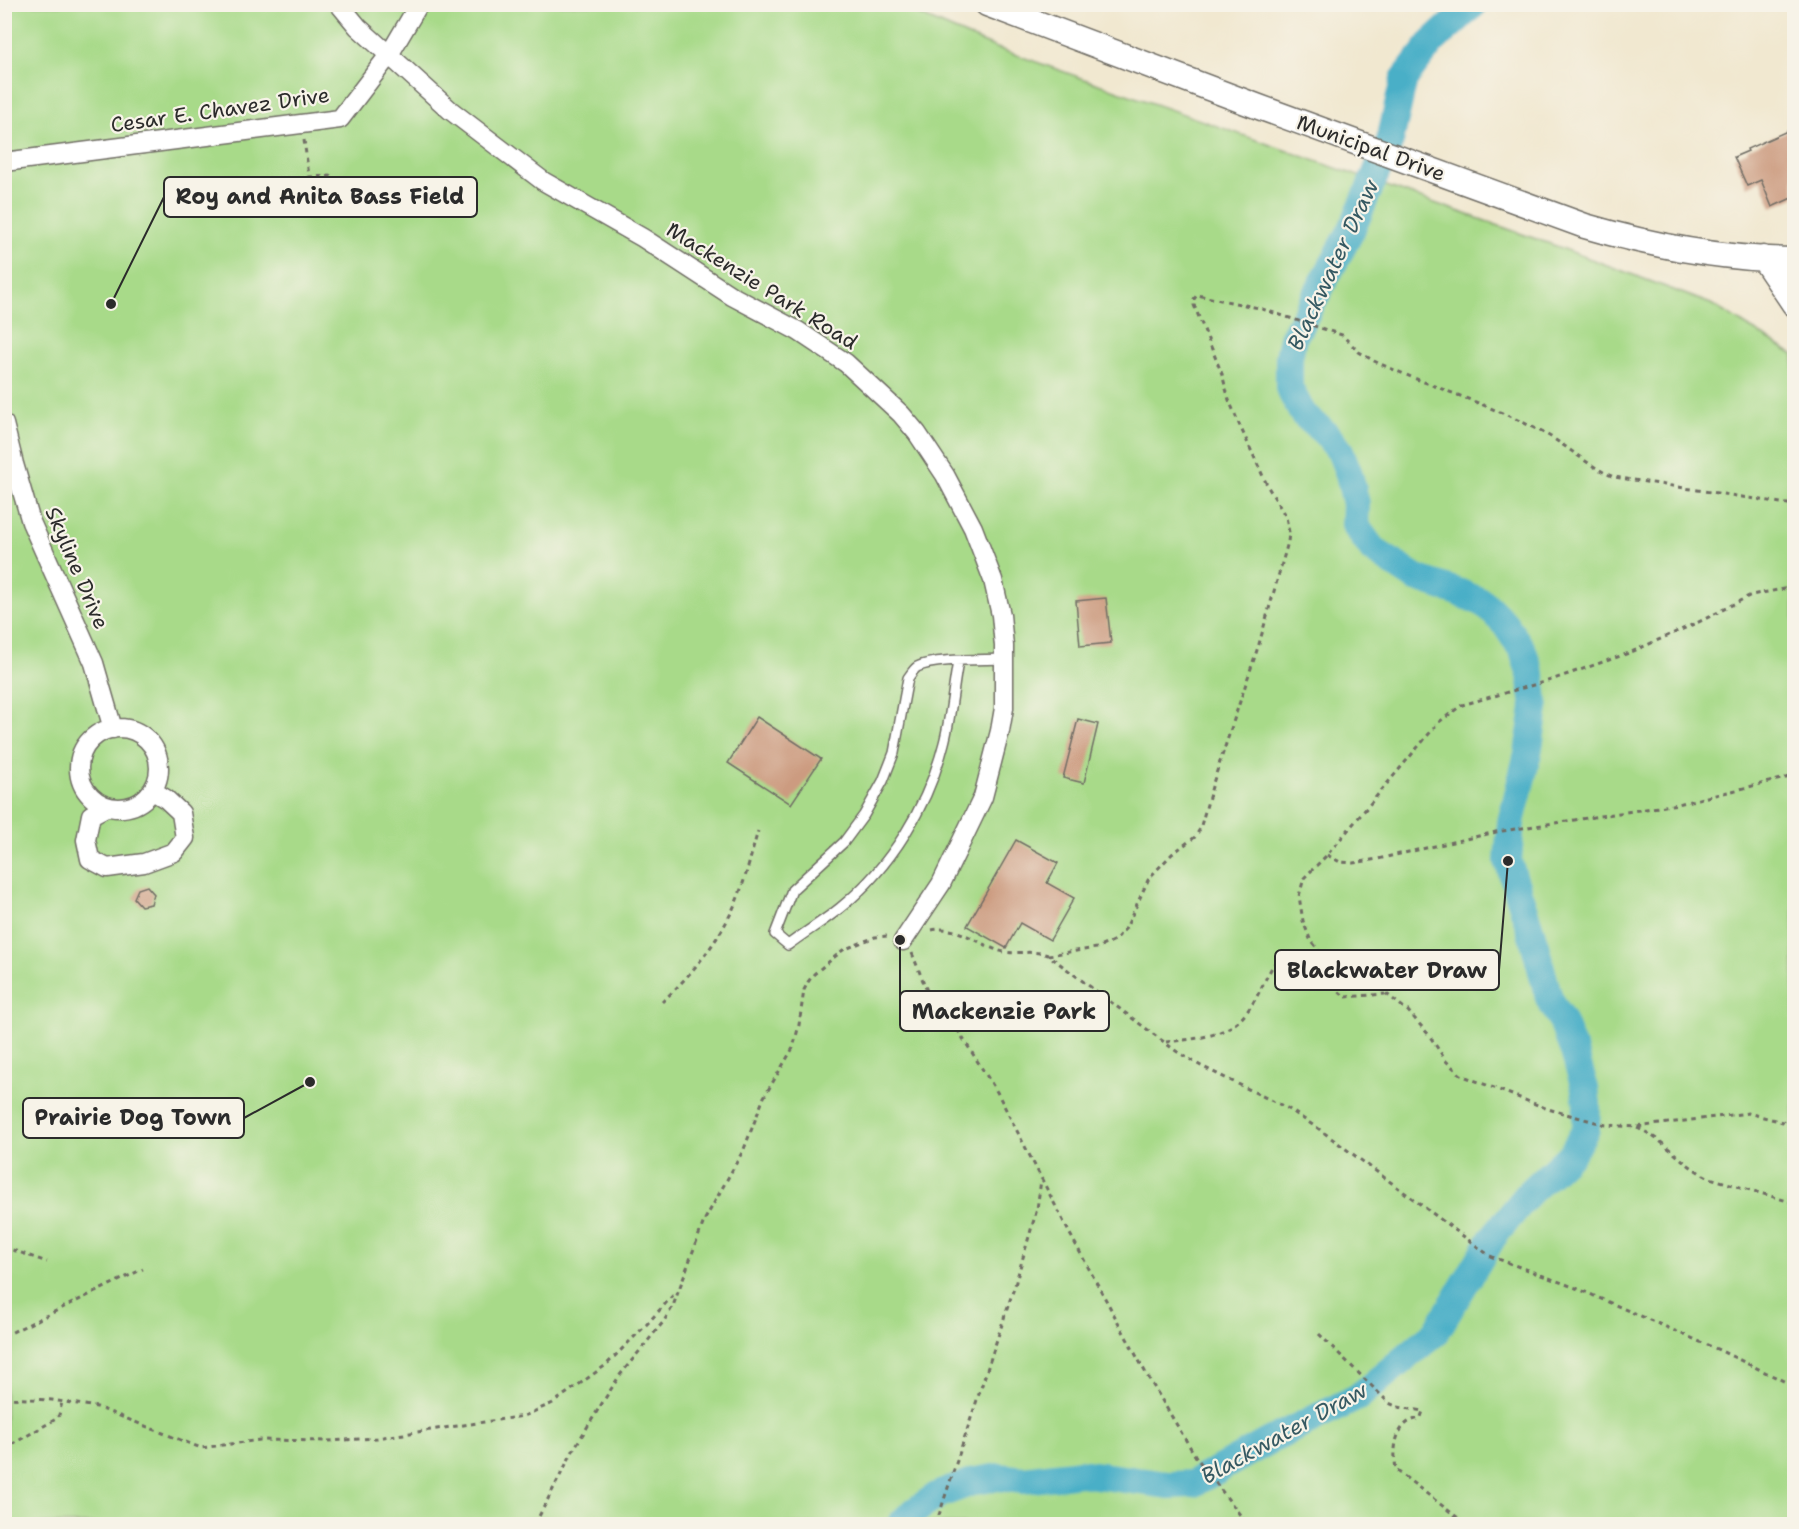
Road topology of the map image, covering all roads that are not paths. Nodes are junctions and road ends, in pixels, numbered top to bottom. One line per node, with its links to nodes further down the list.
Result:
1 (339, 4): 4 (street, Mackenzie Park Road)
2 (418, 4): 4 (street, Cesar E. Chavez Drive)
3 (987, 4): 6 (street, Municipal Drive)
4 (389, 55): 5 (street, Cesar E. Chavez Drive); 10 (street, Mackenzie Park Road)
5 (4, 162)
6 (1763, 258): 7 (street, Municipal Drive); 8 (street)
7 (1794, 260)
8 (1794, 304)
9 (4, 424): 12 (street, Skyline Drive)
10 (1004, 659): 11 (lane); 15 (street, Mackenzie Park Road)
11 (957, 662): 11 (lane)
12 (113, 729): 13 (street); 14 (street)
13 (153, 790): 14 (street); 14 (street)
14 (106, 807)
15 (903, 941)

